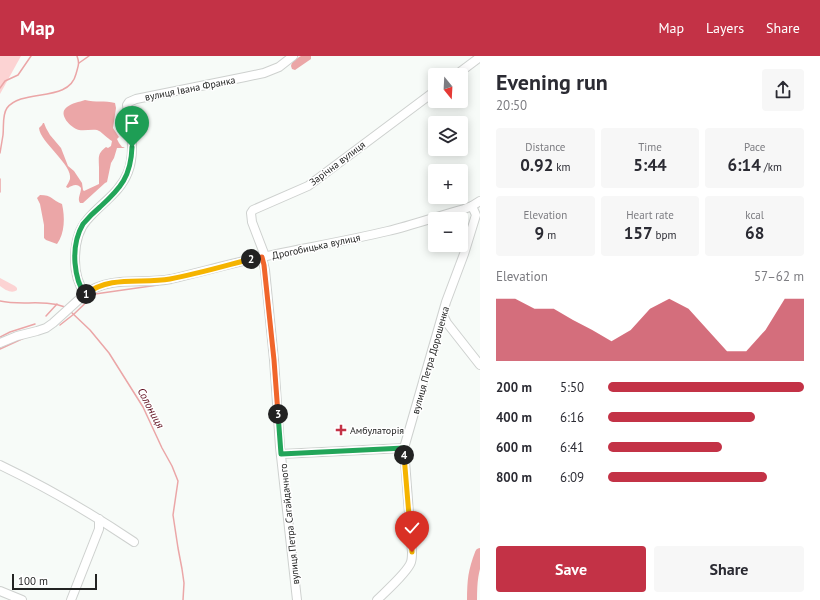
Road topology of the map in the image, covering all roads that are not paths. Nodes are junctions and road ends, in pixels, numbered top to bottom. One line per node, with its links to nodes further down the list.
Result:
1 (293, 56): 8 (street, вулиця Івана Франка)
2 (480, 57): 3 (street)
3 (465, 68)
4 (428, 96): 7 (street, Зарічна вулиця)
5 (480, 201): 6 (street, Дрогобицька вулиця)
6 (472, 206): 7 (street, Дрогобицька вулиця); 9 (street, вулиця Петра Дорошенка)
7 (264, 256): 8 (street, Дрогобицька вулиця); 13 (street, вулиця Петра Сагайдачного)
8 (85, 294): 10 (street, Дрогобицька вулиця)
9 (443, 315): 11 (street); 12 (street, вулиця Петра Дорошенка)
10 (0, 343)
11 (480, 365)
12 (404, 448): 13 (street); 21 (street, вулиця Петра Дорошенка)
13 (281, 454): 20 (street, вулиця Петра Сагайдачного)
14 (0, 465): 15 (street)
15 (99, 519): 16 (street); 19 (street)
16 (134, 542)
17 (0, 591): 18 (street)
18 (22, 600)
19 (71, 600)
20 (297, 600)
21 (377, 600)

